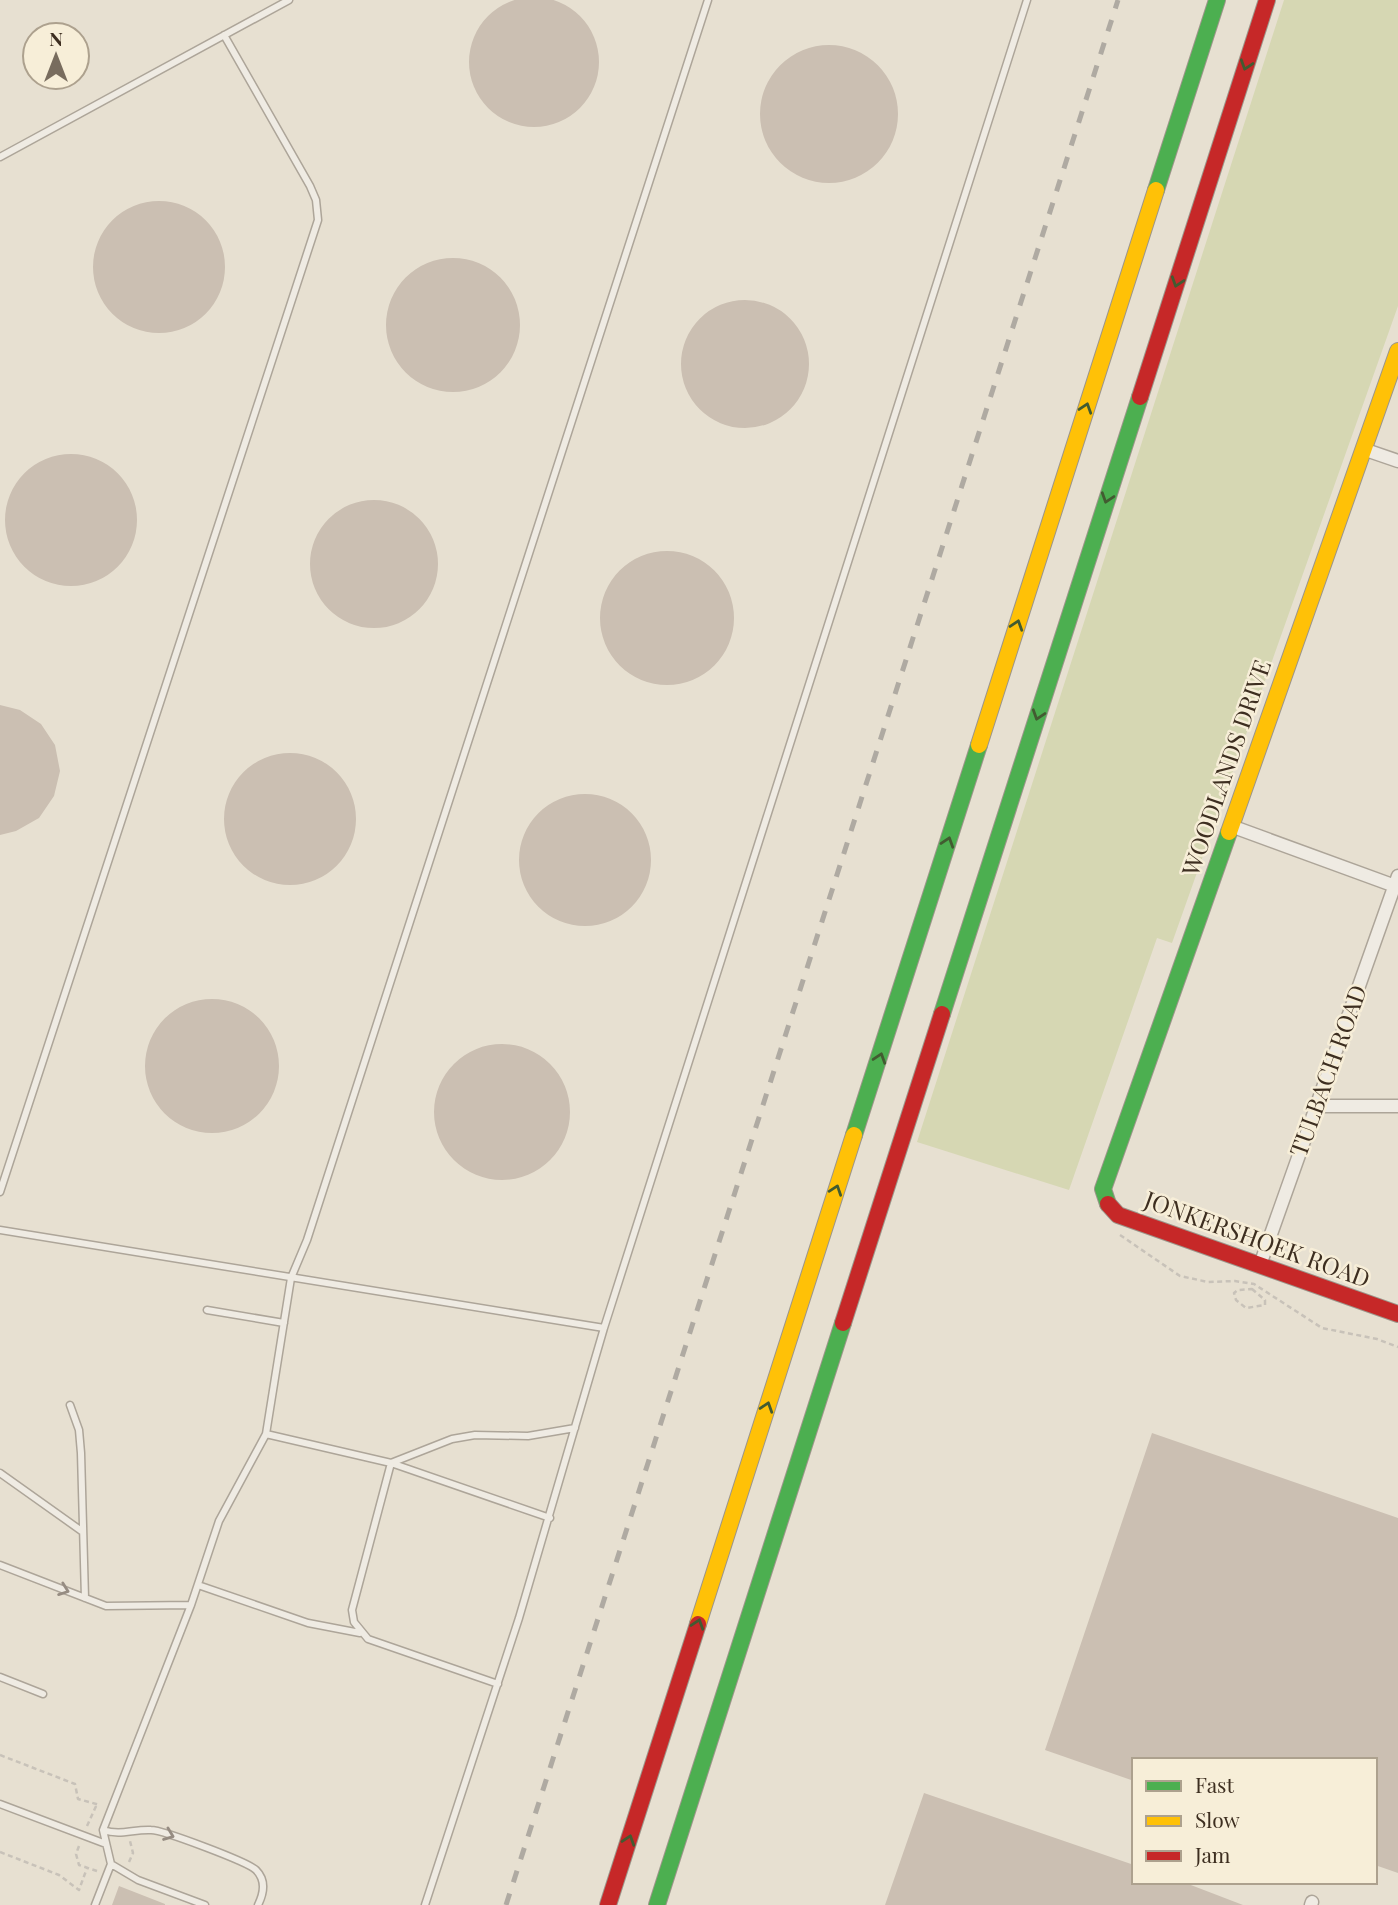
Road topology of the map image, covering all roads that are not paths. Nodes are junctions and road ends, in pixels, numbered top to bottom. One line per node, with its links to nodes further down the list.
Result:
1 (289, 0): 6 (lane)
2 (708, 0): 19 (lane)
3 (1027, 0): 23 (lane)
4 (1217, 0): 47 (main road, one-way to 4)
5 (1267, 0): 48 (main road, one-way to 48)
6 (224, 35): 7 (lane); 15 (lane)
7 (0, 157)
8 (1398, 352): 9 (main road, WOODLANDS DRIVE)
9 (1363, 449): 10 (street); 11 (main road, WOODLANDS DRIVE)
10 (1398, 461)
11 (1231, 826): 12 (street); 16 (main road, WOODLANDS DRIVE)
12 (1396, 881): 14 (street, TULBACH ROAD)
13 (1398, 1106): 14 (street)
14 (1316, 1107): 18 (street, TULBACH ROAD)
15 (0, 1192)
16 (1106, 1201): 18 (main road, JONKERSHOEK ROAD)
17 (0, 1230): 19 (lane)
18 (1260, 1265): 21 (main road, JONKERSHOEK ROAD)
19 (291, 1278): 22 (lane); 23 (lane)
20 (207, 1310): 22 (lane)
21 (1398, 1314)
22 (284, 1323): 26 (lane)
23 (604, 1328): 25 (lane)
24 (71, 1405): 30 (lane)
25 (575, 1429): 27 (lane); 29 (lane)
26 (265, 1434): 27 (lane); 32 (lane)
27 (391, 1463): 29 (lane); 35 (lane)
28 (0, 1473): 30 (lane)
29 (550, 1518): 37 (lane)
30 (83, 1532): 33 (lane)
31 (0, 1565): 33 (lane, one-way to 33)
32 (198, 1585): 34 (lane); 35 (lane)
33 (85, 1598): 34 (lane)
34 (191, 1605): 40 (lane)
35 (360, 1633): 37 (lane)
36 (0, 1677): 38 (lane)
37 (498, 1684): 46 (lane)
38 (43, 1694)
39 (0, 1804): 41 (lane)
40 (103, 1830): 41 (lane); 45 (lane, one-way to 45)
41 (106, 1844): 42 (lane)
42 (111, 1864): 43 (lane); 44 (lane)
43 (95, 1905)
44 (205, 1905)
45 (258, 1905)
46 (425, 1905)
47 (608, 1905)
48 (657, 1905)

